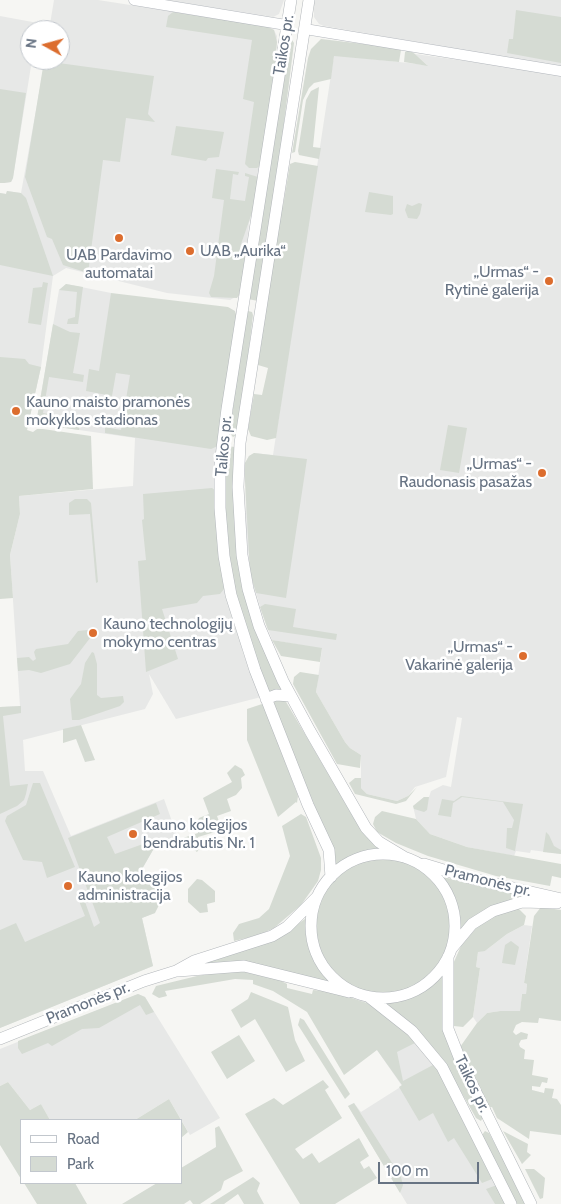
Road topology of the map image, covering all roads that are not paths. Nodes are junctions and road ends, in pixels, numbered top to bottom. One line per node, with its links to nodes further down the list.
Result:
1 (134, 0): 4 (street)
2 (291, 0): 4 (main road, Taikos pr.)
3 (310, 0): 5 (main road, Taikos pr.)
4 (286, 26): 5 (main road); 7 (main road, Taikos pr.)
5 (305, 29): 6 (street); 8 (main road, Taikos pr.)
6 (561, 71)
7 (243, 306): 8 (main road); 9 (main road, Taikos pr.)
8 (259, 316): 10 (main road, Taikos pr.)
9 (224, 432): 10 (main road); 12 (main road, Taikos pr.)
10 (240, 442): 11 (main road, Taikos pr.)
11 (291, 696): 12 (main road); 14 (main road, Taikos pr.)
12 (266, 699): 13 (main road, Taikos pr.)
13 (308, 805): 17 (main road, Taikos pr.); 21 (main road)
14 (378, 842): 15 (main road, Taikos pr.); 16 (main road, Taikos pr.)
15 (410, 859): 16 (main road, Pramonės pr.); 17 (main road); 22 (main road)
16 (453, 873): 19 (main road, Pramonės pr.)
17 (331, 877): 18 (main road)
18 (318, 895): 21 (main road, Pramonės pr.); 24 (main road)
19 (561, 899)
20 (561, 903): 22 (main road, Pramonės pr.)
21 (304, 909): 23 (main road, Pramonės pr.)
22 (449, 954): 24 (main road); 26 (main road, Taikos pr.)
23 (176, 971): 24 (main road, Pramonės pr.); 25 (main road, Pramonės pr.)
24 (364, 995): 27 (main road, Taikos pr.)
25 (0, 1039)
26 (490, 1122): 27 (main road); 29 (main road, Taikos pr.)
27 (474, 1130): 28 (main road, Taikos pr.)
28 (511, 1204)
29 (531, 1204)

